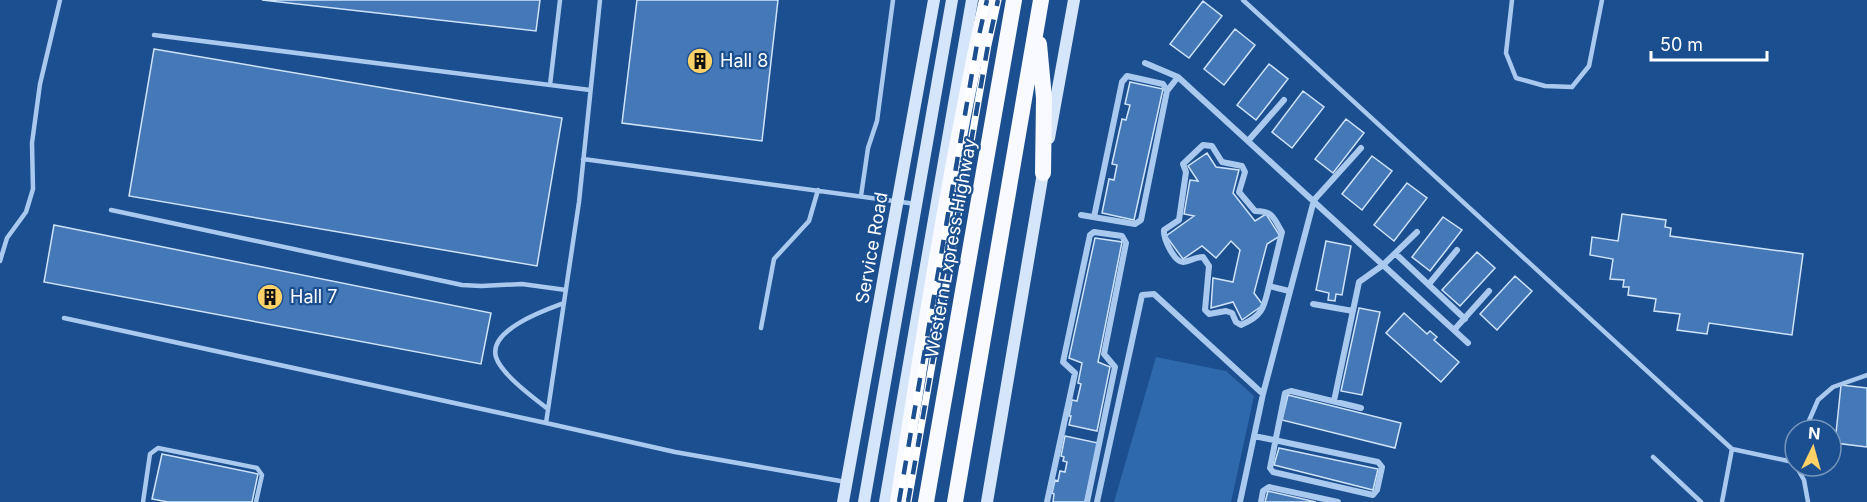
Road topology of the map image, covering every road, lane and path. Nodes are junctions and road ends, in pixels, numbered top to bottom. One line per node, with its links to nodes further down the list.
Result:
1 (60, 0): 38 (lane)
2 (560, 0): 19 (lane)
3 (600, 0): 20 (lane)
4 (893, 0): 28 (lane)
5 (934, 0): 30 (main road, Service Road)
6 (952, 0): 31 (main road)
7 (972, 0): 76 (main road)
8 (987, 0): 77 (highway)
9 (1014, 0): 69 (highway, Western Express Highway)
10 (1041, 0): 15 (highway)
11 (1074, 0): 26 (main road)
12 (1243, 0): 64 (lane)
13 (1512, 0): 14 (lane)
14 (1602, 0)
15 (1036, 25): 26 (highway); 70 (highway)
16 (154, 35): 19 (lane)
17 (1145, 63): 18 (street)
18 (1178, 76): 21 (street); 23 (street)
19 (550, 85): 20 (lane)
20 (590, 90): 25 (lane)
21 (1167, 92): 34 (street); 34 (street)
22 (1284, 100): 23 (street)
23 (1248, 141): 29 (street)
24 (1360, 148): 29 (street)
25 (583, 159): 27 (lane); 44 (lane)
26 (1043, 172): 78 (main road)
27 (818, 190): 28 (lane); 52 (lane)
28 (861, 196): 30 (lane)
29 (1314, 200): 39 (street); 45 (street)
30 (899, 201): 31 (lane); 40 (main road, Service Road)
31 (917, 204): 41 (main road)
32 (111, 210): 44 (lane)
33 (1081, 214): 34 (street)
34 (1094, 217)
35 (1417, 232): 37 (street)
36 (1457, 250): 42 (street)
37 (1396, 254): 39 (street); 42 (street)
38 (0, 261)
39 (1383, 265): 49 (street); 53 (street)
40 (885, 272): 41 (main road); 68 (main road, Service Road)
41 (904, 275): 75 (main road)
42 (1429, 284): 51 (street)
43 (1269, 286): 43 (street); 45 (street)
44 (566, 290): 47 (lane)
45 (1289, 291): 56 (street)
46 (1489, 291): 51 (street)
47 (564, 303): 59 (lane); 59 (lane)
48 (1313, 304): 49 (street)
49 (1353, 311): 57 (street)
50 (64, 318): 61 (lane)
51 (1465, 319): 53 (street)
52 (761, 328)
53 (1454, 330): 54 (street)
54 (1468, 343)
55 (1867, 375): 60 (lane)
56 (1263, 394): 62 (street); 81 (street)
57 (1334, 400): 58 (street); 63 (street)
58 (1361, 408)
59 (548, 409): 61 (lane)
60 (1810, 418)
61 (546, 423): 68 (lane)
62 (1254, 436): 63 (street); 82 (street)
63 (1274, 440): 63 (street)
64 (1732, 449): 66 (lane); 71 (lane)
65 (1653, 457): 85 (lane)
66 (1783, 460)
67 (1803, 478): 86 (lane)
68 (847, 482): 74 (main road, Service Road)
69 (927, 494)
70 (956, 495)
71 (1721, 501)
72 (142, 502): 73 (lane)
73 (256, 502)
74 (843, 502)
75 (864, 502)
76 (885, 502)
77 (898, 502)
78 (987, 502)
79 (1047, 502): 80 (street)
80 (1087, 502)
81 (1097, 502)
82 (1240, 502)
83 (1261, 502): 84 (street)
84 (1338, 502)
85 (1701, 502)
86 (1808, 502)

